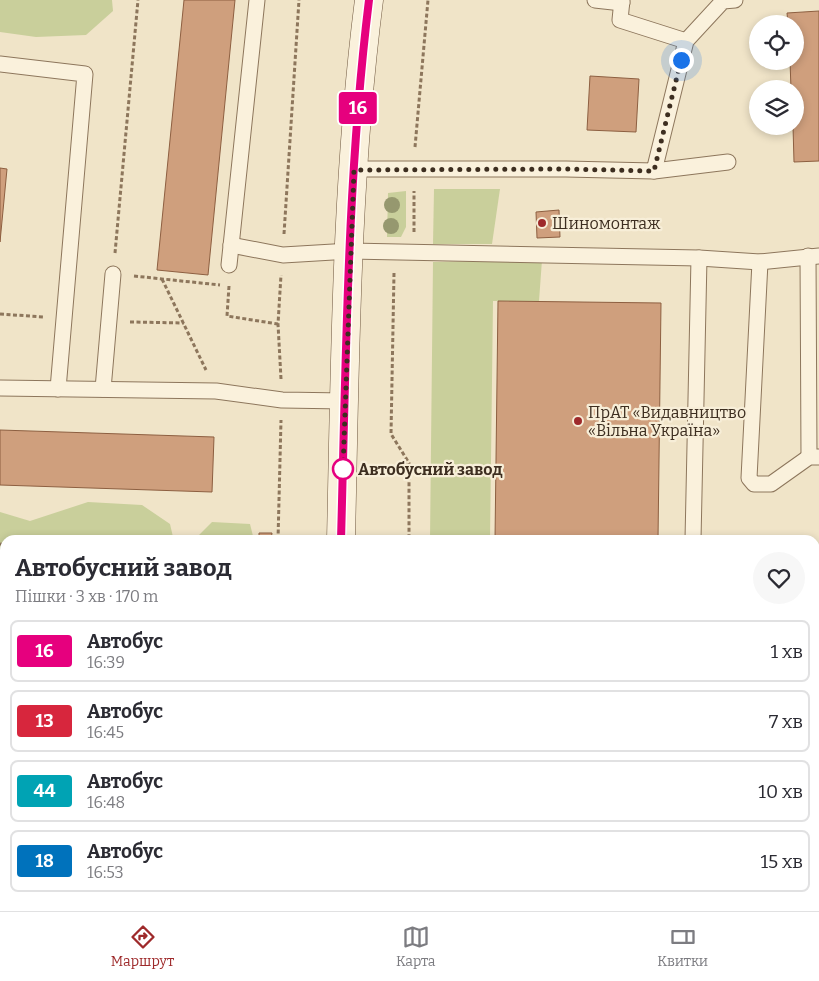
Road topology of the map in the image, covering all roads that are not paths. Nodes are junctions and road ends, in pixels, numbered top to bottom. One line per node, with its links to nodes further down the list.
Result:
1 (257, 0): 11 (lane)
2 (369, 0): 9 (main road)
3 (595, 0): 5 (lane)
4 (735, 0): 6 (lane)
5 (622, 2): 6 (lane)
6 (686, 41): 10 (lane)
7 (0, 64): 19 (lane)
8 (728, 162): 10 (lane)
9 (354, 170): 10 (lane); 12 (main road)
10 (654, 171)
11 (230, 245): 12 (lane); 16 (lane)
12 (350, 251): 14 (lane); 21 (main road)
13 (813, 256): 15 (lane); 22 (lane)
14 (698, 258): 15 (lane); 24 (lane)
15 (760, 262): 22 (lane)
16 (229, 265)
17 (113, 274): 20 (lane)
18 (0, 388): 19 (lane)
19 (58, 389): 20 (lane)
20 (103, 389): 21 (lane)
21 (344, 401): 23 (main road)
22 (814, 457)
23 (341, 535)
24 (693, 535)

